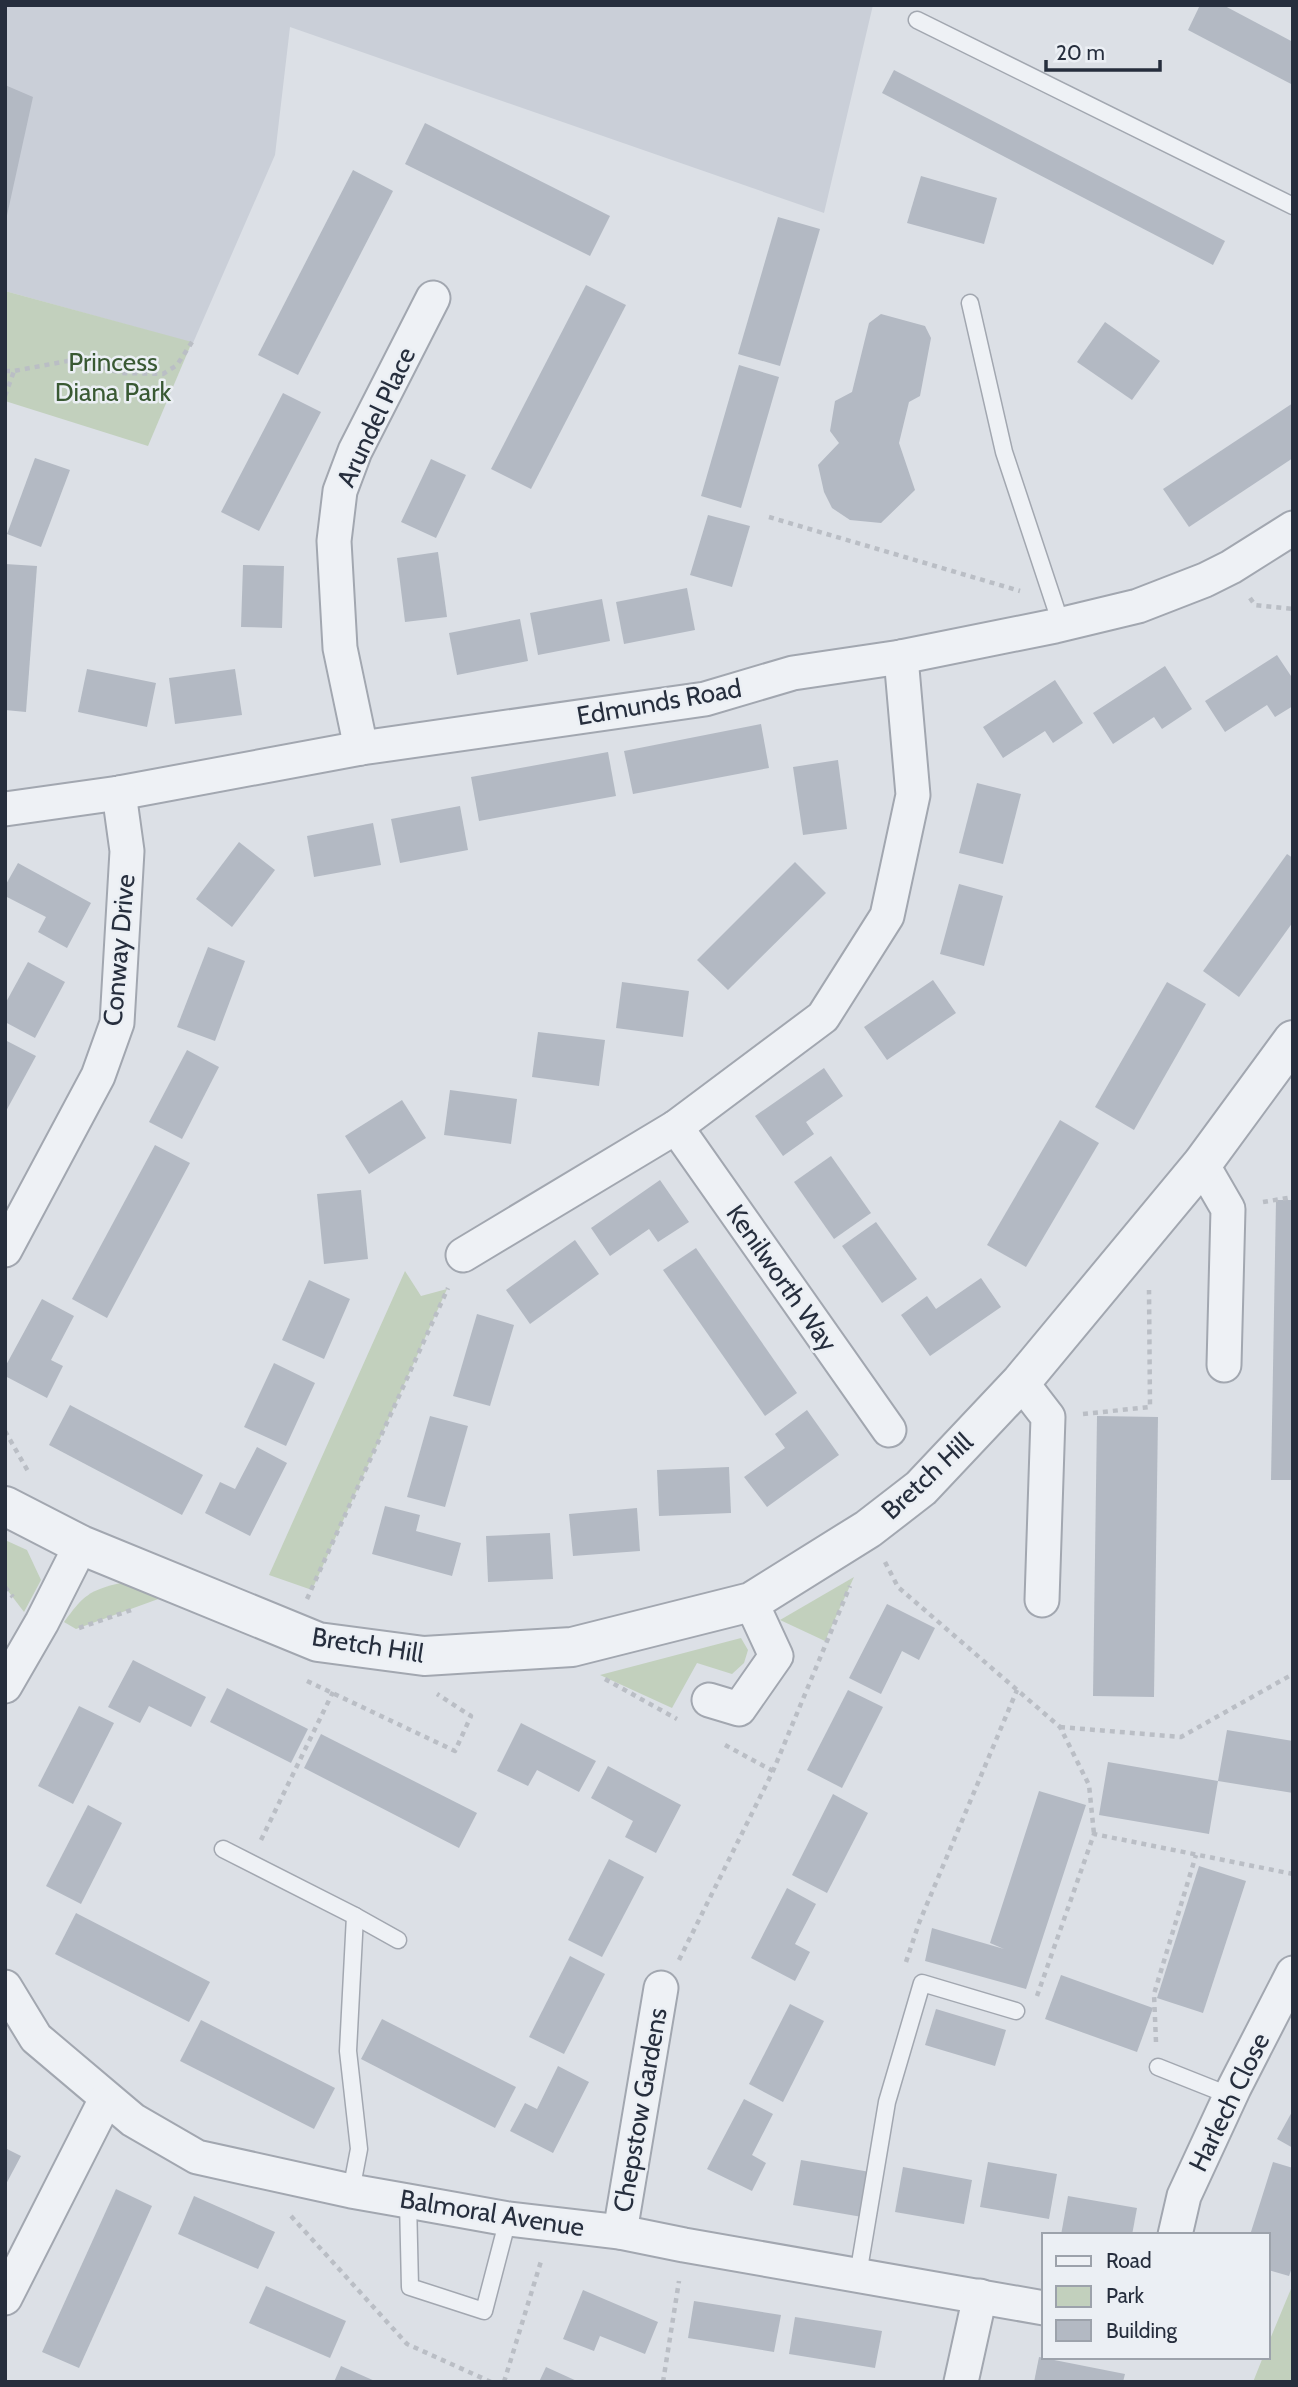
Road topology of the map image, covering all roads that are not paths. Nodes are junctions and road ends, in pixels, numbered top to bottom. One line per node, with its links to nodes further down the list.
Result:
1 (917, 20): 2 (lane)
2 (1293, 206)
3 (433, 298): 8 (street, Arundel Place)
4 (970, 303): 6 (lane)
5 (1293, 528): 6 (street, Edmunds Road)
6 (1058, 625): 7 (street, Edmunds Road)
7 (901, 657): 8 (street, Edmunds Road); 12 (street)
8 (361, 748): 9 (street, Edmunds Road)
9 (119, 793): 10 (street, Edmunds Road); 14 (street, Conway Drive)
10 (5, 809)
11 (1293, 1040): 13 (street, Bretch Hill)
12 (676, 1126): 15 (street); 18 (street, Kenilworth Way)
13 (1202, 1164): 16 (street); 17 (street, Bretch Hill)
14 (5, 1250)
15 (463, 1255)
16 (1224, 1365)
17 (1021, 1382): 21 (street); 22 (street, Bretch Hill)
18 (889, 1430)
19 (5, 1506): 20 (street, Bretch Hill)
20 (81, 1545): 22 (street, Bretch Hill); 23 (street)
21 (1042, 1600)
22 (751, 1602): 24 (street)
23 (5, 1686)
24 (709, 1700)
25 (223, 1849): 26 (lane)
26 (355, 1916): 27 (lane); 35 (lane)
27 (398, 1940)
28 (1293, 1973): 33 (street, Harlech Close)
29 (5, 1987): 34 (street, Balmoral Avenue)
30 (661, 1988): 38 (street, Chepstow Gardens)
31 (1016, 2011): 40 (lane)
32 (1158, 2067): 33 (lane)
33 (1231, 2096): 39 (street, Harlech Close)
34 (106, 2099): 35 (street, Balmoral Avenue); 42 (street)
35 (351, 2191): 36 (street, Balmoral Avenue)
36 (408, 2201): 37 (street, Balmoral Avenue); 37 (lane)
37 (509, 2219): 38 (street, Balmoral Avenue)
38 (620, 2232): 40 (street, Balmoral Avenue)
39 (1175, 2233)
40 (858, 2275): 41 (street, Balmoral Avenue)
41 (980, 2296): 43 (street, Balmoral Avenue); 44 (street)
42 (5, 2298)
43 (1042, 2308)
44 (961, 2382)

